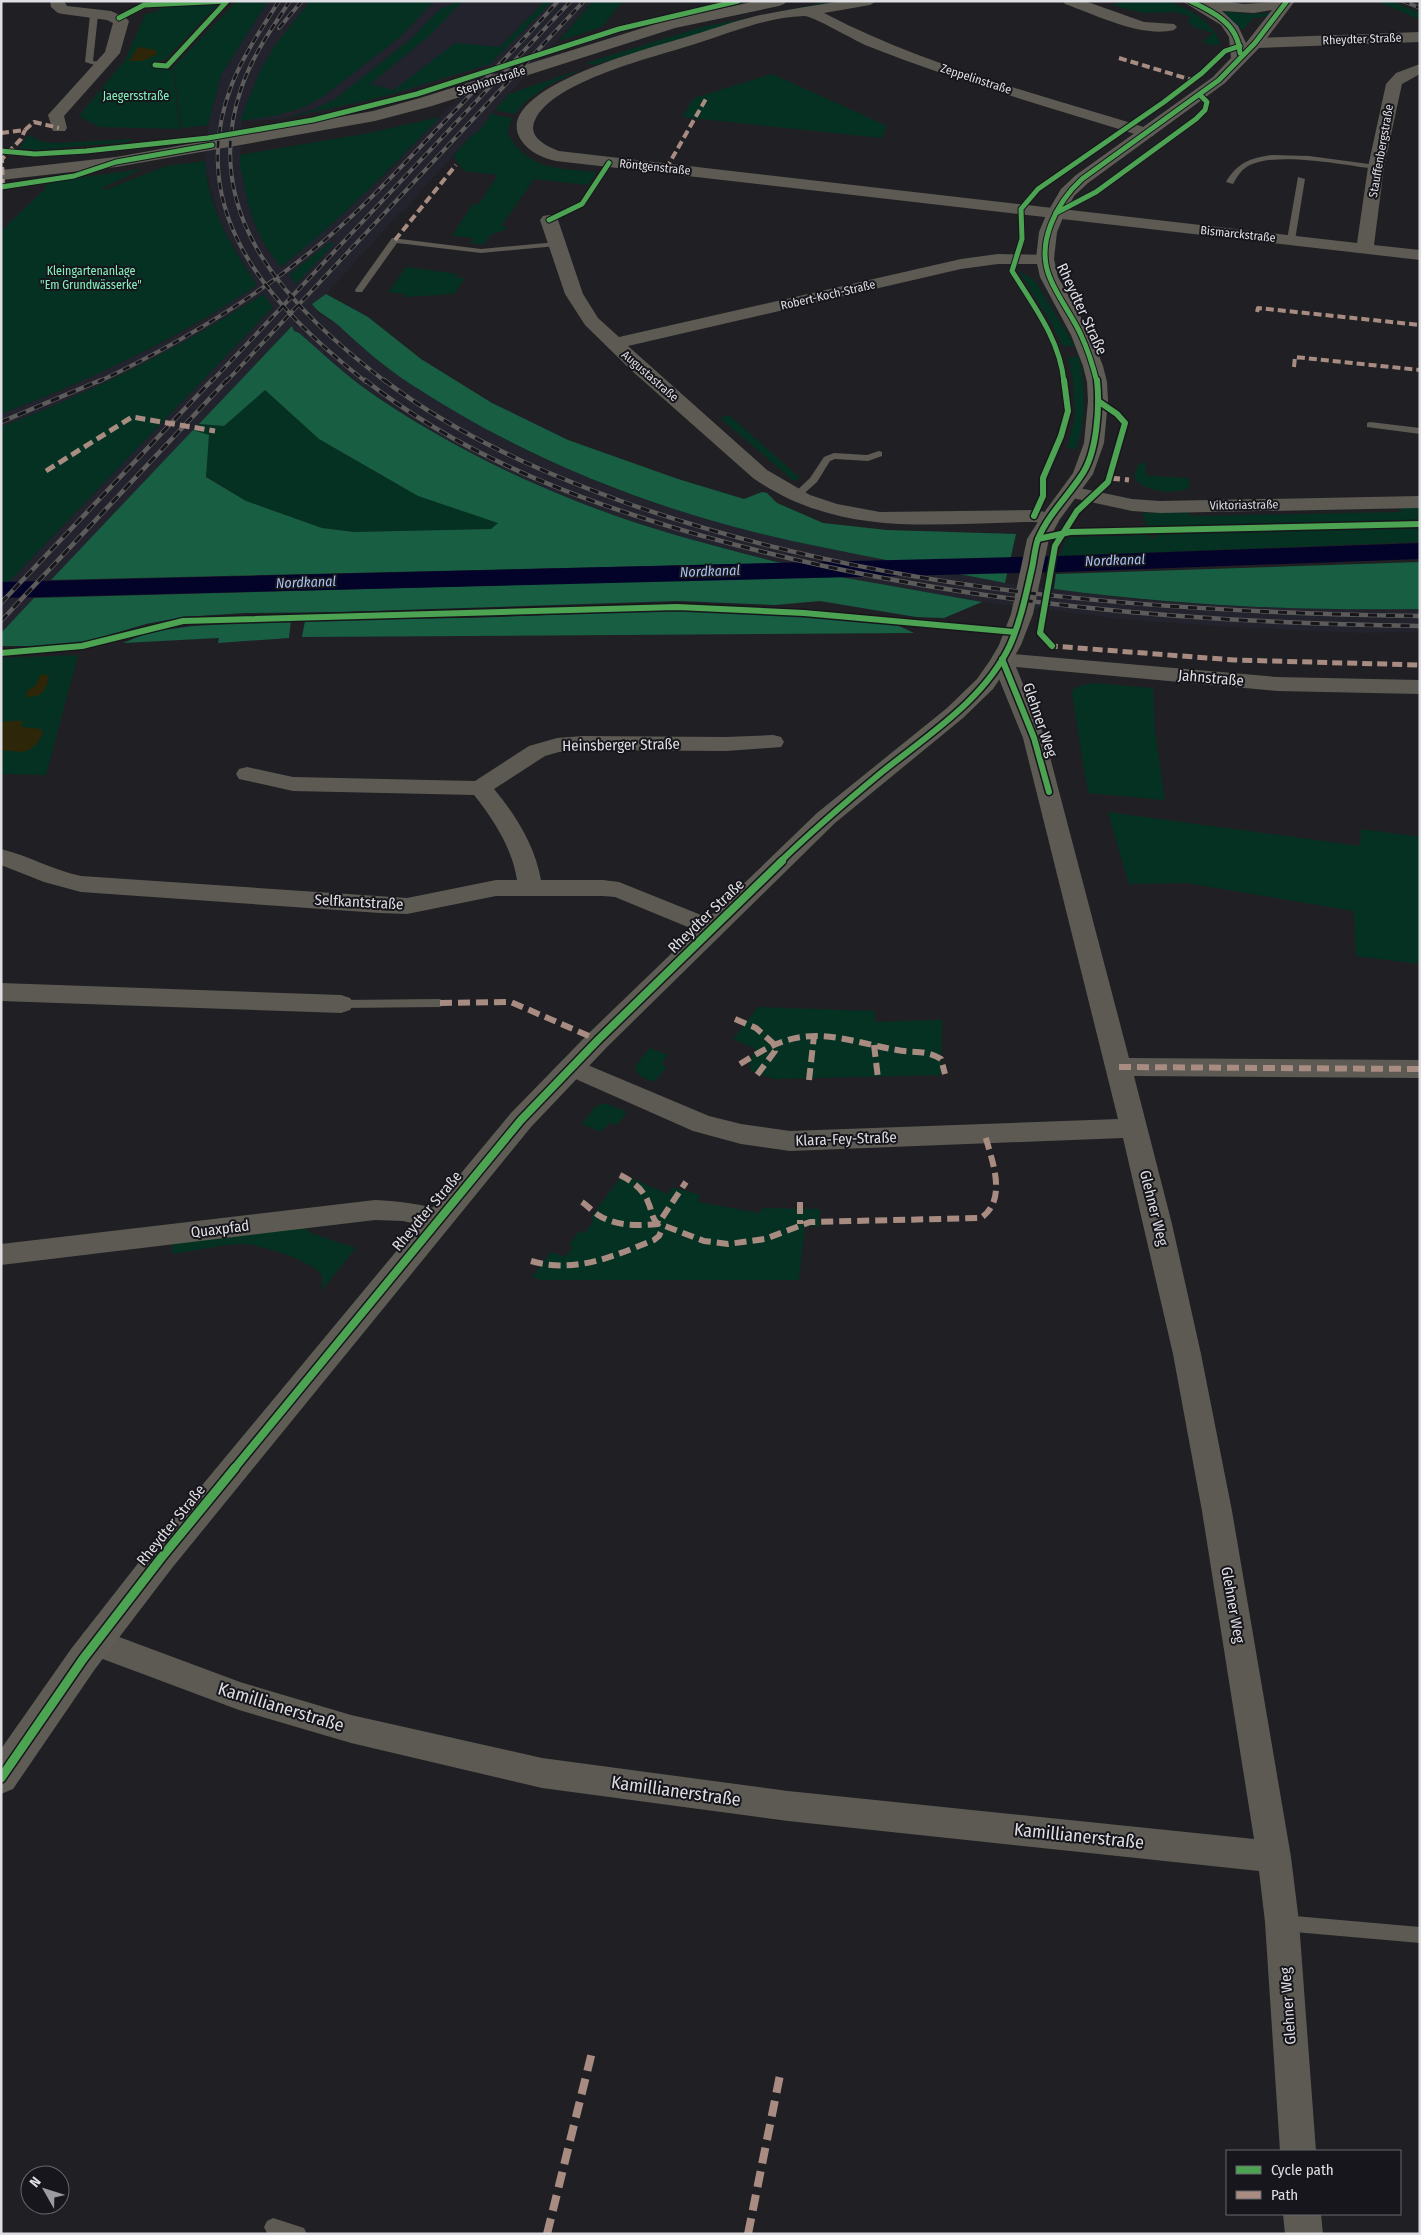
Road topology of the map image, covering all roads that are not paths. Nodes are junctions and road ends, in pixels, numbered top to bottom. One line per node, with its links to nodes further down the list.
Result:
1 (56, 1): 10 (street)
2 (780, 1): 21 (main road, Stephanstraße)
3 (870, 1): 9 (street)
4 (1070, 1): 12 (street)
5 (1190, 1): 16 (main road)
6 (1201, 1): 7 (main road)
7 (1282, 1)
8 (1287, 1): 11 (main road, Rheydter Straße)
9 (811, 12): 20 (street, Zeppelinstraße); 27 (street, Röntgenstraße)
10 (94, 15): 17 (lane); 17 (street)
11 (1269, 25): 14 (street, Rheydter Straße); 15 (main road, Rheydter Straße)
12 (1169, 27)
13 (1420, 37): 14 (street, Rheydter Straße)
14 (1305, 41): 15 (street, Rheydter Straße)
15 (1255, 43): 16 (main road, Rheydter Straße)
16 (1239, 60): 20 (main road, Rheydter Straße)
17 (101, 65): 19 (street)
18 (1420, 69): 23 (street, Stauffenbergstraße)
19 (59, 128)
20 (1147, 133): 27 (main road, Rheydter Straße)
21 (200, 147): 22 (main road, Stephanstraße); 24 (main road, Stephanstraße)
22 (1, 166)
23 (1376, 167): 26 (lane); 31 (street, Stauffenbergstraße)
24 (1, 174)
25 (1301, 180): 29 (lane)
26 (1230, 182)
27 (1056, 213): 29 (street, Bismarckstraße); 33 (main road, Rheydter Straße)
28 (549, 220): 30 (street, Augustastraße)
29 (1291, 240): 31 (street, Bismarckstraße)
30 (557, 244): 34 (lane); 35 (street, Augustastraße)
31 (1365, 248): 32 (street, Bismarckstraße)
32 (1420, 255)
33 (1045, 259): 35 (street, Robert-Koch-Straße); 39 (main road, Rheydter Straße)
34 (359, 290)
35 (614, 344): 40 (street, Augustastraße)
36 (1370, 426): 37 (lane)
37 (1420, 432)
38 (879, 454): 40 (lane)
39 (1070, 492): 41 (street, Viktoriastraße); 42 (main road, Rheydter Straße)
40 (795, 497): 42 (street, Augustastraße)
41 (1420, 502)
42 (1050, 518): 43 (main road, Rheydter Straße)
43 (1015, 632): 44 (lane); 45 (main road, Rheydter Straße)
44 (1, 653)
45 (1002, 659): 46 (street, Jahnstraße); 52 (main road, Rheydter Straße); 57 (street, Glehner Weg)
46 (1420, 687)
47 (773, 742): 49 (street, Heinsberger Straße)
48 (247, 774): 49 (street)
49 (480, 788): 51 (street)
50 (1, 857): 51 (street, Selfkantstraße)
51 (530, 888): 52 (street, Selfkantstraße)
52 (712, 929): 56 (main road, Rheydter Straße)
53 (1, 992): 55 (street)
54 (440, 1003): 55 (lane)
55 (341, 1004)
56 (571, 1067): 59 (street, Klara-Fey-Straße); 60 (main road, Rheydter Straße)
57 (1119, 1067): 58 (street); 59 (street, Glehner Weg)
58 (1420, 1069)
59 (1134, 1128): 64 (street, Glehner Weg)
60 (438, 1219): 61 (street, Quaxpfad); 62 (main road, Rheydter Straße)
61 (1, 1255)
62 (95, 1642): 63 (main road, Rheydter Straße); 64 (street, Kamillianerstraße)
63 (1, 1778)
64 (1274, 1857): 65 (street, Glehner Weg)
65 (1282, 1922): 66 (lane); 67 (street, Glehner Weg)
66 (1420, 1935)
67 (1298, 2150)
68 (1302, 2215): 71 (street)
69 (273, 2227): 70 (lane)
70 (298, 2234)
71 (1304, 2234)

